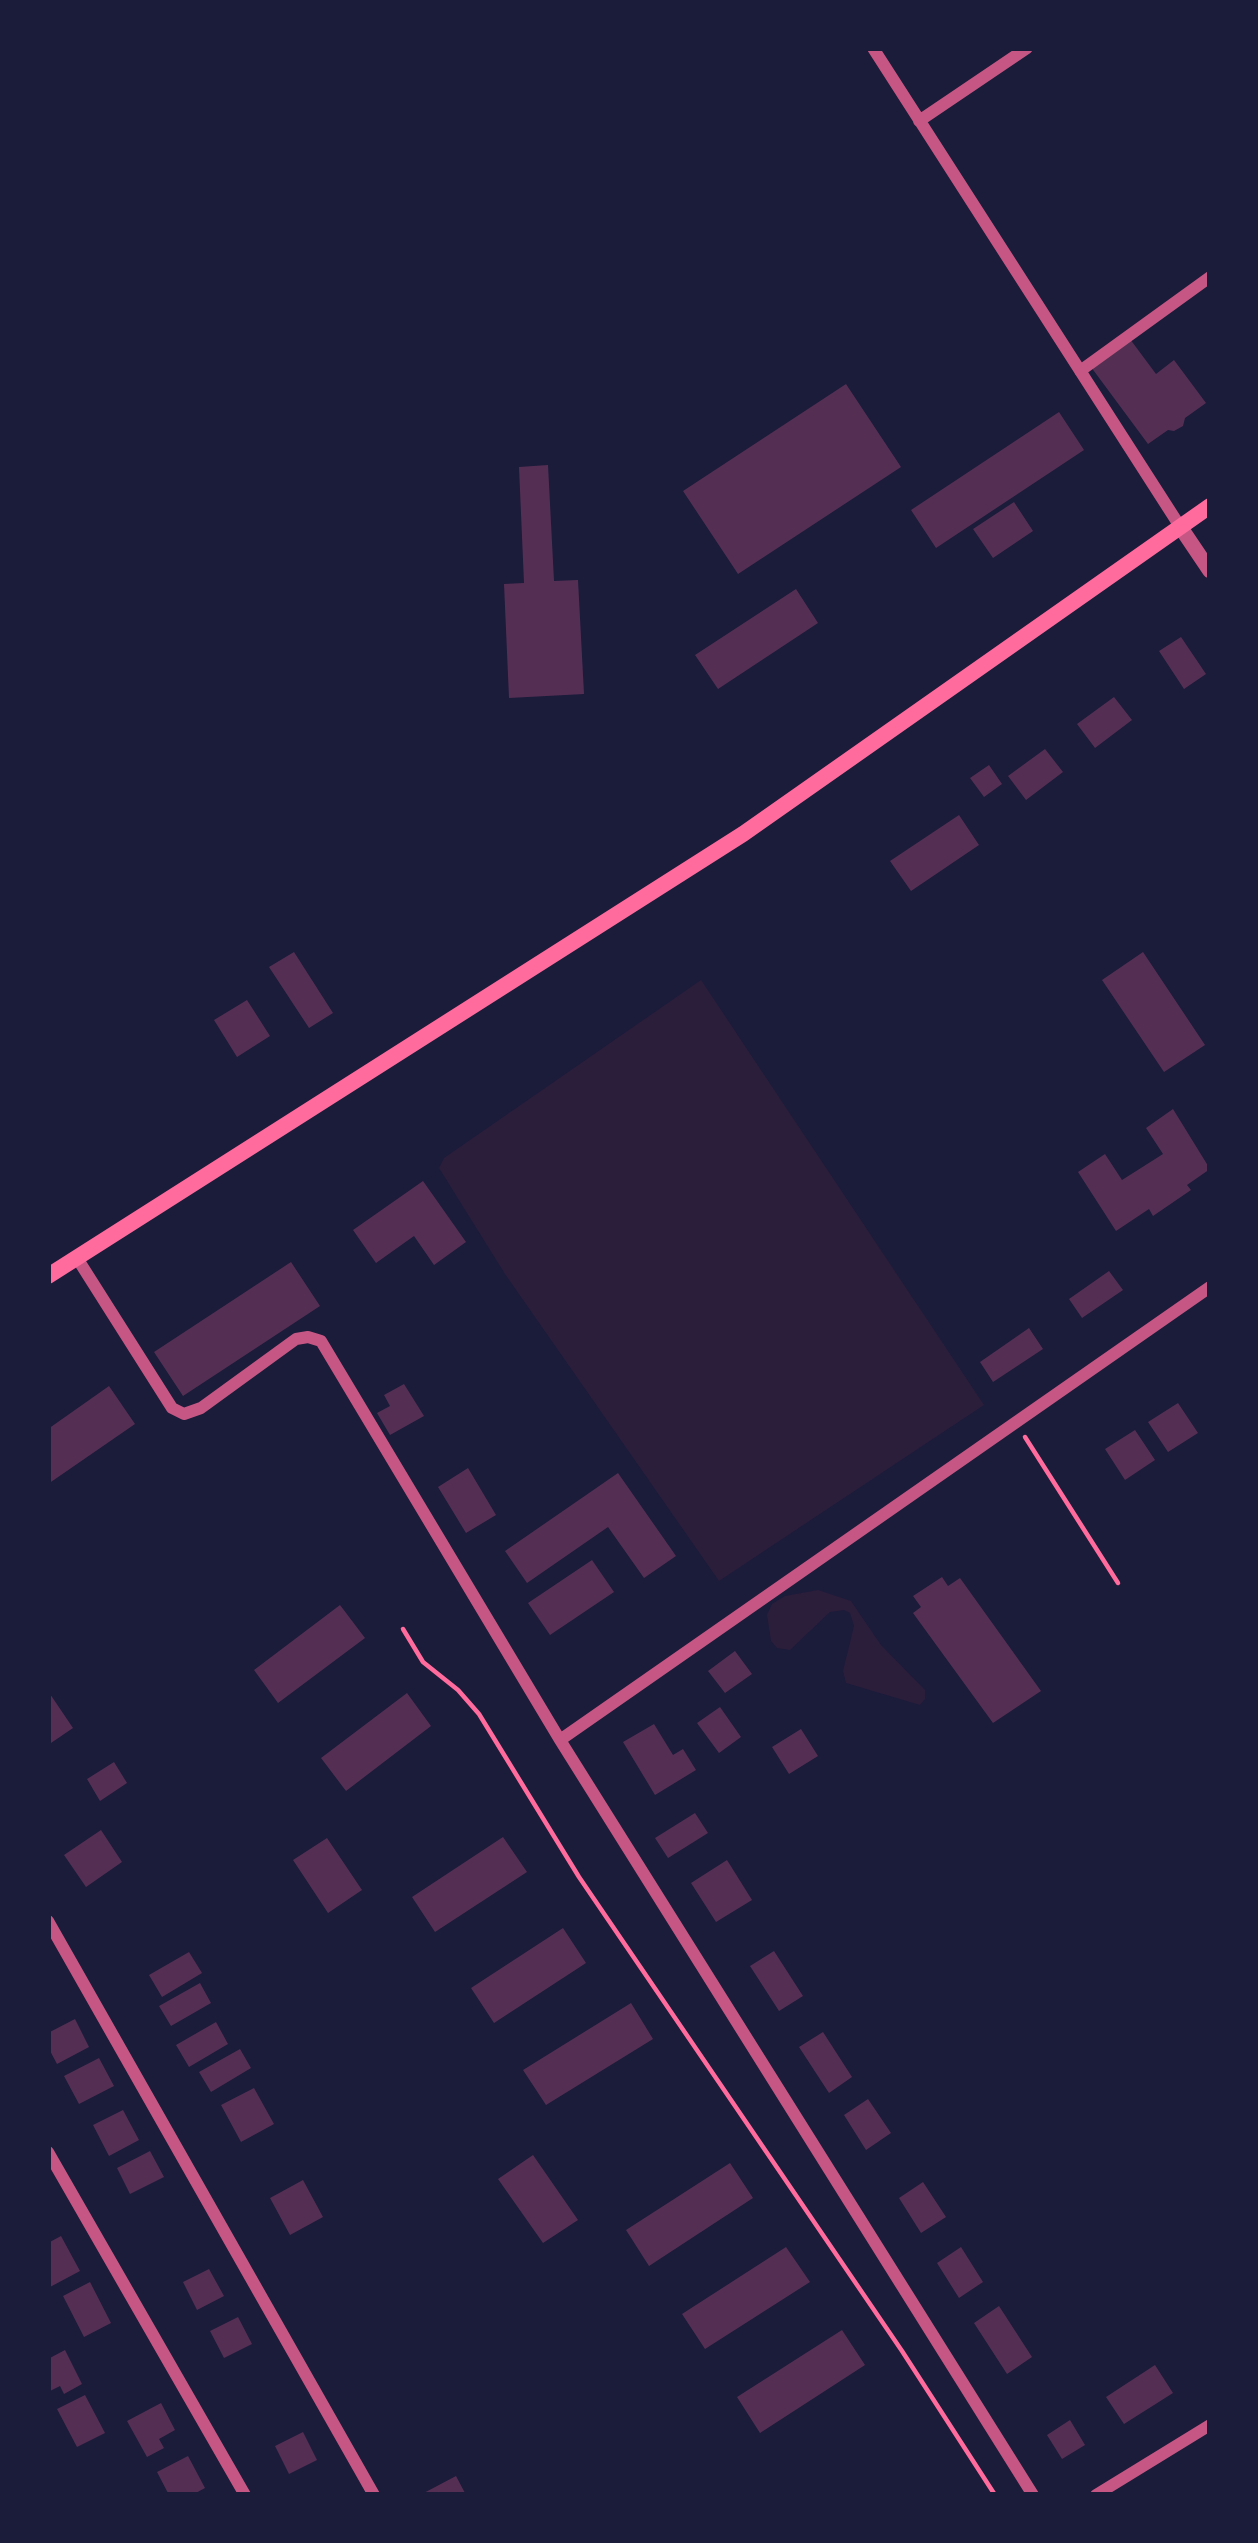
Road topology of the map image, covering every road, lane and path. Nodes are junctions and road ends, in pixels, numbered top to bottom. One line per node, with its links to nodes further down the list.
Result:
1 (873, 48): 3 (street)
2 (1028, 48): 3 (street)
3 (920, 121): 5 (street)
4 (1210, 277): 5 (street)
5 (1080, 371): 7 (street)
6 (1210, 506): 7 (main road)
7 (1181, 528): 8 (street); 9 (main road)
8 (1210, 571)
9 (77, 1258): 10 (main road); 15 (street)
10 (48, 1276)
11 (1210, 1287): 12 (street)
12 (1016, 1422): 13 (path); 15 (street)
13 (1118, 1583)
14 (403, 1629): 21 (path)
15 (560, 1740): 22 (street)
16 (48, 1921): 20 (street)
17 (48, 2152): 19 (street)
18 (1210, 2426): 23 (street)
19 (245, 2495)
20 (374, 2495)
21 (995, 2495)
22 (1033, 2495)
23 (1096, 2495)

